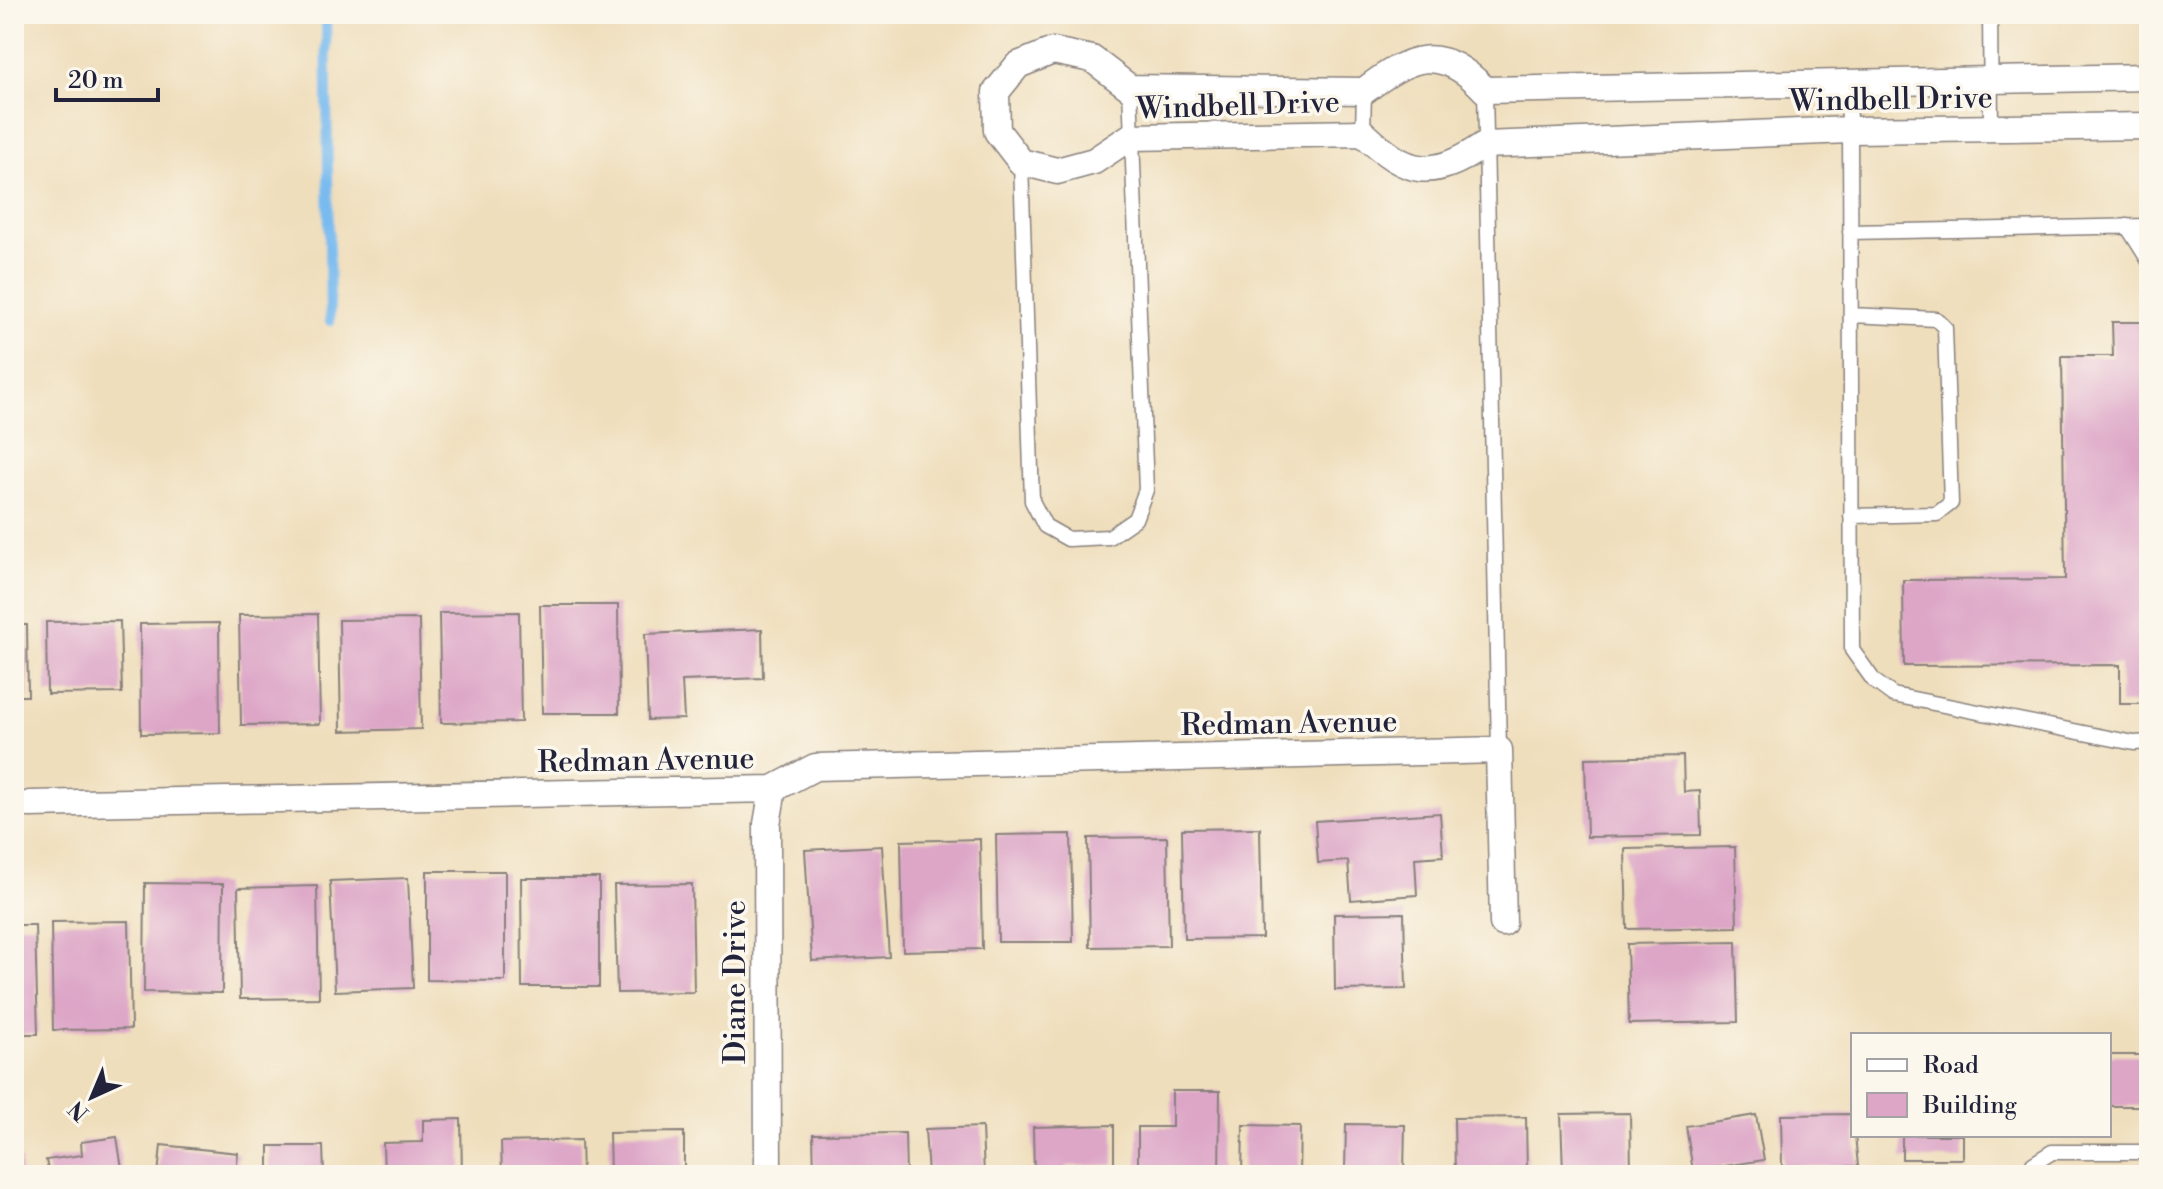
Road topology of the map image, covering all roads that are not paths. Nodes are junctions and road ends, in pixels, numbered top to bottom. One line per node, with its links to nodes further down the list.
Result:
1 (1990, 14): 3 (lane)
2 (2149, 77): 3 (street, Windbell Drive)
3 (1990, 81): 4 (street, Windbell Drive); 9 (lane)
4 (1846, 82): 6 (street, Windbell Drive); 10 (lane)
5 (1130, 88): 7 (street, Windbell Drive); 12 (lane); 14 (street, Windbell Drive)
6 (1485, 90): 7 (street, Windbell Drive); 13 (lane)
7 (1364, 91): 11 (lane)
8 (2149, 126): 9 (street, Windbell Drive)
9 (1991, 128): 10 (street, Windbell Drive)
10 (1850, 130): 13 (street, Windbell Drive); 17 (lane)
11 (1363, 133): 12 (street, Windbell Drive); 13 (street, Windbell Drive)
12 (1130, 137): 14 (street, Windbell Drive); 14 (lane)
13 (1484, 145): 22 (lane)
14 (1021, 162)
15 (2127, 226): 16 (lane); 17 (lane); 18 (lane)
16 (2149, 226)
17 (1850, 232): 19 (lane)
18 (2149, 261)
19 (1851, 315): 20 (lane); 20 (lane)
20 (1851, 516): 21 (lane)
21 (2149, 742)
22 (1499, 750): 23 (street, Redman Avenue); 25 (street)
23 (773, 789): 24 (street, Redman Avenue); 27 (street, Diane Drive)
24 (30, 804)
25 (1503, 923)
26 (2149, 1152): 28 (lane)
27 (768, 1175)
28 (2032, 1175)

